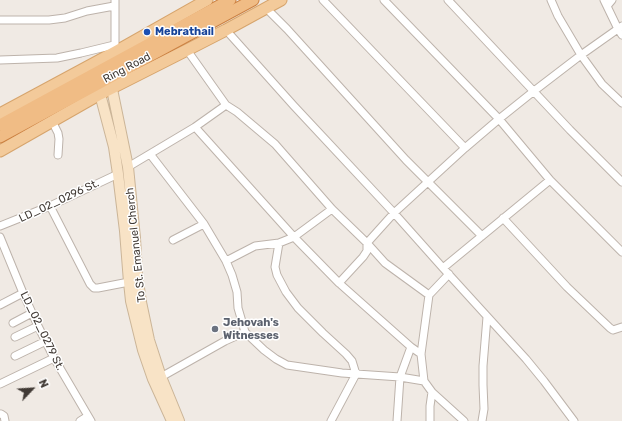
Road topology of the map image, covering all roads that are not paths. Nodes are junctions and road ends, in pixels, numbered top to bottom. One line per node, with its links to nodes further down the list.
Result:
1 (207, 0): 16 (main road)
2 (230, 0): 28 (highway, Ring Road)
3 (253, 0): 30 (highway, Ring Road)
4 (281, 0): 12 (main road)
5 (323, 0): 31 (street)
6 (384, 0): 26 (street)
7 (448, 0): 21 (street)
8 (551, 0): 18 (street)
9 (612, 0): 11 (street)
10 (115, 3): 13 (street); 16 (street)
11 (605, 3): 15 (street)
12 (266, 8): 14 (main road); 38 (street)
13 (0, 20)
14 (226, 30): 17 (main road); 42 (street)
15 (621, 30): 18 (street)
16 (115, 48): 19 (street); 25 (main road)
17 (187, 50): 20 (main road); 24 (street)
18 (580, 56): 21 (street); 23 (street)
19 (0, 60)
20 (112, 89): 22 (main road); 35 (main road, To St. Emanuel Cherch)
21 (534, 91): 26 (street); 39 (street)
22 (100, 94): 27 (main road); 36 (main road, To St. Emanuel Cherch)
23 (622, 103)
24 (226, 105): 29 (street); 41 (street)
25 (0, 112)
26 (499, 119): 31 (street); 37 (street)
27 (52, 121): 32 (main road); 34 (street)
28 (0, 125)
29 (195, 127): 33 (street); 48 (street)
30 (0, 137)
31 (465, 148): 38 (street)
32 (0, 150)
33 (150, 154): 35 (street); 44 (street)
34 (58, 155)
35 (128, 167): 74 (main road, To St. Emanuel Cherch)
36 (118, 174): 40 (street, LD_02_0296 St.); 56 (main road, To St. Emanuel Cherch)
37 (550, 180): 43 (street); 52 (street)
38 (428, 182): 42 (street); 46 (street)
39 (622, 182)
40 (50, 206): 45 (street, LD_02_0296 St.); 56 (street)
41 (332, 209): 48 (street); 51 (street)
42 (394, 213): 51 (street); 54 (street)
43 (503, 218): 46 (street); 65 (street)
44 (204, 224): 49 (street); 53 (street)
45 (0, 226)
46 (482, 236): 54 (street)
47 (0, 237): 58 (street, LD_02_0279 St.)
48 (294, 237): 50 (street); 57 (street)
49 (173, 240)
50 (279, 243): 53 (street); 73 (street)
51 (367, 243): 57 (street); 59 (street)
52 (622, 252)
53 (226, 261): 66 (street)
54 (442, 268): 55 (street)
55 (449, 274): 59 (street); 62 (street)
56 (129, 282): 83 (main road, To St. Emanuel Cherch)
57 (339, 283): 69 (street)
58 (23, 293): 60 (street); 61 (street, LD_02_0279 St.)
59 (429, 295): 70 (street)
60 (0, 305)
61 (32, 313): 63 (street); 64 (street, LD_02_0279 St.)
62 (487, 317): 89 (street); 90 (street)
63 (13, 323)
64 (38, 326): 67 (street); 68 (street, LD_02_0279 St.)
65 (622, 327)
66 (245, 332): 73 (street); 74 (street)
67 (15, 337)
68 (46, 341): 71 (street); 72 (street, LD_02_0279 St.)
69 (411, 347): 70 (street); 75 (street)
70 (421, 354): 76 (street)
71 (15, 356)
72 (54, 358): 77 (street); 80 (street, LD_02_0279 St.)
73 (356, 374): 75 (street); 85 (street)
74 (161, 377): 84 (main road, To St. Emanuel Cherch)
75 (400, 377): 76 (street); 86 (street)
76 (424, 380): 78 (street)
77 (0, 384)
78 (432, 392): 87 (street); 88 (street)
79 (1, 414): 81 (street)
80 (89, 419): 82 (street)
81 (5, 421)
82 (80, 421)
83 (172, 421)
84 (179, 421)
85 (331, 421)
86 (397, 421)
87 (430, 421)
88 (464, 421)
89 (482, 421)
90 (574, 421)

